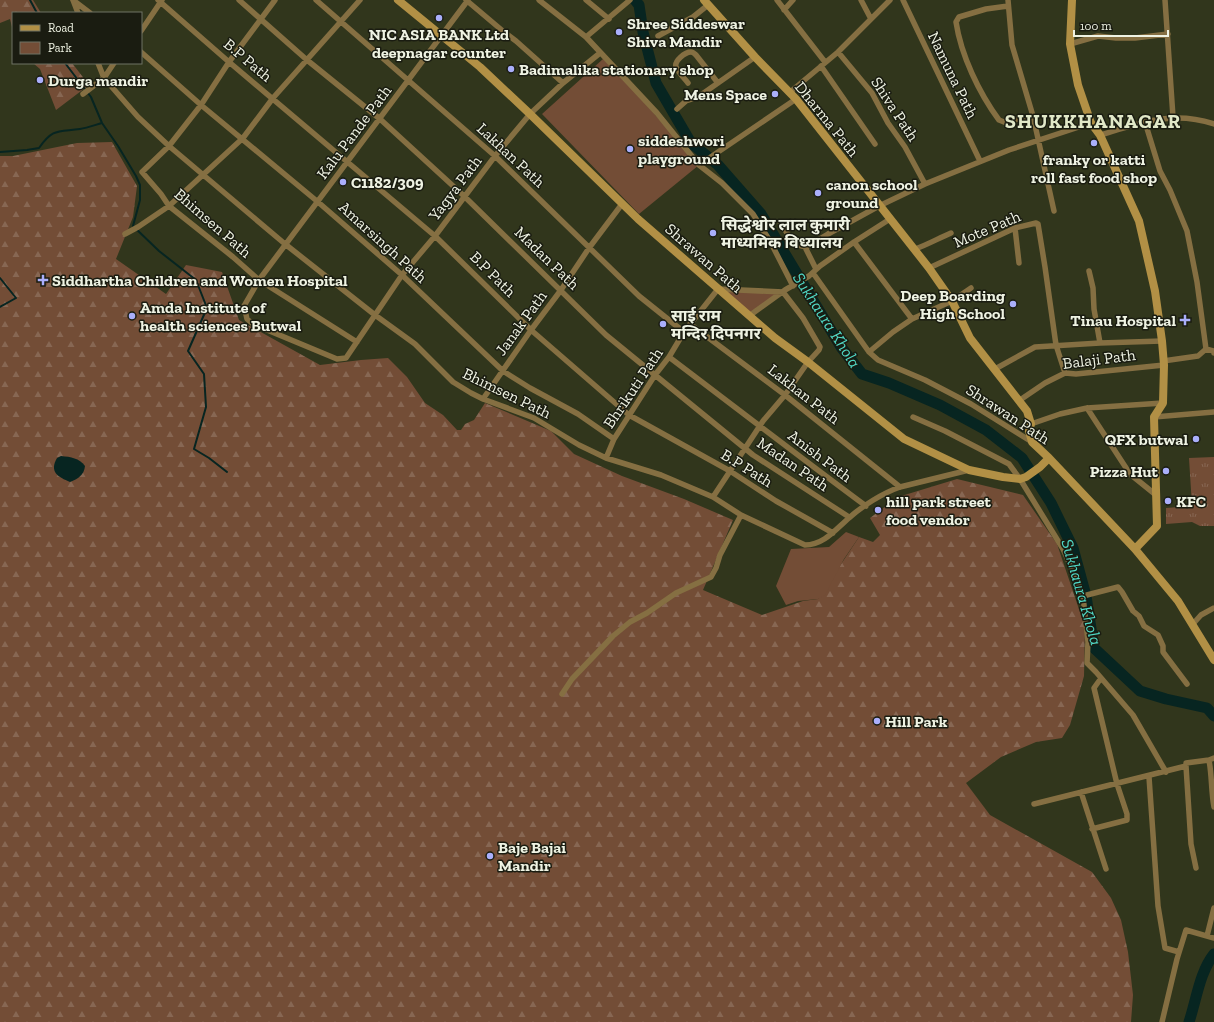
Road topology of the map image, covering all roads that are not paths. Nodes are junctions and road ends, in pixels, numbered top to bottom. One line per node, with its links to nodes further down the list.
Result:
1 (73, 0): 22 (street); 23 (street)
2 (240, 0): 24 (street, Madan Path)
3 (275, 0): 24 (street)
4 (316, 0): 27 (street, Lakhan Path)
5 (360, 0): 27 (street)
6 (398, 0): 31 (street, Shrawan Path)
7 (467, 0): 31 (street, Kalu Pande Path); 46 (street)
8 (539, 0): 32 (street)
9 (586, 0): 25 (street)
10 (629, 0): 25 (street)
11 (776, 0): 21 (street)
12 (793, 0): 21 (street)
13 (861, 0): 26 (street)
14 (890, 0): 26 (street)
15 (903, 0): 68 (street, Namuna Path)
16 (1072, 0): 33 (street)
17 (1165, 0): 29 (street)
18 (160, 1): 28 (street); 39 (street, B.P Path)
19 (706, 3): 30 (street); 37 (street, Dharma Path)
20 (1008, 3): 55 (street); 55 (street)
21 (784, 10): 42 (street)
22 (78, 12)
23 (89, 12)
24 (260, 19): 38 (street, Madan Path); 39 (street)
25 (609, 19): 32 (street)
26 (871, 19): 34 (street)
27 (341, 22): 38 (street); 44 (street, Lakhan Path)
28 (142, 29)
29 (1168, 34): 33 (street); 56 (street)
30 (658, 36)
31 (442, 37): 44 (street, Kalu Pande Path); 54 (street, Shrawan Path)
32 (586, 37): 36 (street)
33 (1070, 44): 59 (street)
34 (838, 52): 42 (street); 71 (street, Shiva Path)
35 (142, 53): 52 (street, Amarsingh Path)
36 (600, 53): 46 (street, Yagya Path); 69 (street)
37 (755, 57): 47 (street); 48 (street, Dharma Path)
38 (307, 60): 50 (street); 57 (street, Madan Path)
39 (229, 62): 50 (street, B.P Path); 52 (street)
40 (98, 64): 43 (street)
41 (113, 64): 43 (street)
42 (823, 64): 48 (street); 64 (street)
43 (104, 78): 49 (street); 65 (street)
44 (409, 81): 57 (street, Kalu Pande Path); 66 (street, Lakhan Path)
45 (688, 82): 47 (street)
46 (563, 83): 54 (street, Yagya Path)
47 (718, 83): 53 (street)
48 (789, 93): 51 (street, Dharma Path)
49 (83, 94)
50 (273, 98): 62 (street); 67 (street, B.P Path)
51 (796, 99): 69 (street); 76 (street, Dharma Path)
52 (201, 104): 62 (street, Amarsingh Path); 65 (street)
53 (677, 109)
54 (530, 114): 66 (street, Yagya Path); 74 (street, Shrawan Path)
55 (1034, 116): 63 (street)
56 (1173, 117): 58 (street); 60 (street)
57 (380, 119): 67 (street, Kalu Pande Path); 72 (street, Madan Path)
58 (1145, 122): 61 (street); 111 (street)
59 (1091, 123): 61 (street); 63 (street)
60 (1214, 124)
61 (1100, 135): 107 (street)
62 (243, 138): 70 (street); 73 (street, Amarsingh Path)
63 (1038, 139): 68 (street); 77 (street)
64 (875, 144)
65 (169, 146): 70 (street); 75 (street, Bhimsen Path)
66 (496, 156): 72 (street, Yagya Path); 87 (street, Lakhan Path)
67 (348, 161): 73 (street, Kalu Pande Path); 83 (street, B.P Path)
68 (980, 161): 71 (street)
69 (701, 163): 95 (street)
70 (204, 175): 75 (street); 85 (street)
71 (925, 184): 76 (street)
72 (464, 196): 83 (street, Yagya Path); 98 (street, Madan Path)
73 (318, 202): 85 (street, Kalu Pande Path); 93 (street, Amarsingh Path)
74 (622, 204): 87 (street, Janak Path); 97 (street, Shrawan Path)
75 (170, 206): 82 (street); 94 (street, Bhimsen Path)
76 (879, 206): 78 (street, Dharma Path); 86 (street)
77 (1054, 211)
78 (890, 219): 84 (street); 88 (street, Dharma Path)
79 (780, 222): 86 (street)
80 (1015, 228): 89 (street); 90 (street, Mote Path); 110 (street, Mote Path)
81 (951, 233): 88 (street)
82 (125, 234)
83 (435, 236): 93 (street, Yagya Path); 105 (street, B.P Path)
84 (854, 242): 92 (street); 103 (street)
85 (285, 244): 94 (street, Kalu Pande Path); 101 (street)
86 (805, 247): 92 (street, Shrawan Path)
87 (590, 248): 98 (street, Janak Path); 106 (street, Lakhan Path)
88 (915, 249): 90 (street, Dharma Path)
89 (1019, 263)
90 (929, 268): 100 (street, Dharma Path)
91 (1089, 271): 109 (street)
92 (813, 272): 95 (street); 113 (street, Shrawan Path)
93 (402, 275): 101 (street, Yagya Path); 118 (street, Amarsingh Path)
94 (259, 280): 108 (street); 108 (street, Bhimsen Path)
95 (793, 286): 99 (street)
96 (971, 288): 100 (street)
97 (718, 289): 99 (street); 102 (street, Shrawan Path); 104 (street, Bhrikuti Path)
98 (561, 290): 105 (street, Janak Path); 120 (street, Madan Path)
99 (783, 292): 102 (street); 115 (street)
100 (952, 301): 103 (street); 117 (street, Dharma Path)
101 (375, 315): 108 (street, Bhimsen Path); 122 (street, Bhimsen Path)
102 (749, 316): 115 (street, Shrawan Path)
103 (912, 319): 113 (street)
104 (690, 324): 106 (street, Bhrikuti Path); 121 (street, Lakhan Path)
105 (531, 330): 118 (street, Janak Path); 127 (street, B.P Path)
106 (684, 332): 114 (street, Bhrikuti Path)
107 (1162, 341): 109 (street); 116 (street)
108 (358, 342)
109 (1100, 342): 110 (street)
110 (1056, 345): 117 (street); 119 (street)
111 (1206, 349): 112 (street); 116 (street, Balaji Path)
112 (1214, 351)
113 (869, 352): 133 (street, Shrawan Path)
114 (669, 357): 120 (street, Bhrikuti Path); 131 (street, Anish Path)
115 (808, 362): 121 (street); 137 (street, Shrawan Path)
116 (1164, 363): 119 (street, Balaji Path); 124 (street)
117 (995, 369): 123 (street, Dharma Path)
118 (503, 371): 122 (street, Janak Path); 132 (street, Amarsingh Path)
119 (1065, 373): 123 (street, Balaji Path)
120 (655, 375): 127 (street, Bhrikuti Path); 134 (street, Madan Path)
121 (785, 395): 131 (street); 140 (street, Lakhan Path)
122 (483, 399): 135 (street, Bhimsen Path)
123 (1020, 400): 130 (street, Dharma Path)
124 (1163, 403): 125 (street); 129 (street)
125 (1087, 408): 130 (street); 141 (street)
126 (1214, 412): 129 (street)
127 (629, 415): 132 (street, Bhrikuti Path); 138 (street, B.P Path)
128 (913, 417): 139 (street)
129 (1154, 417): 141 (street)
130 (1031, 424): 133 (street, Dharma Path)
131 (759, 427): 134 (street); 143 (street, Anish Path)
132 (614, 439): 135 (street, Bhrikuti Path)
133 (1032, 442): 136 (street, Shrawan Path)
134 (746, 448): 138 (street); 145 (street, Madan Path)
135 (606, 458): 142 (street, Bhimsen Path)
136 (1049, 458): 139 (street); 147 (street, Shrawan Path)
137 (969, 470): 139 (street, Shrawan Path); 140 (street, Bhimsen Path)
138 (730, 471): 142 (street); 146 (street, B.P Path)
139 (1023, 478): 148 (street)
140 (900, 487): 143 (street, Bhimsen Path)
141 (1156, 495): 147 (street)
142 (713, 497): 144 (street, Bhimsen Path)
143 (866, 506): 145 (street, Bhimsen Path)
144 (741, 515): 146 (street, Bhimsen Path); 154 (street)
145 (849, 517): 146 (street, Bhimsen Path)
146 (833, 533)
147 (1135, 549): 150 (street, Shrawan Path)
148 (1083, 596): 152 (street); 153 (street)
149 (1214, 608): 150 (street)
150 (1192, 625): 151 (street, Shrawan Path)
151 (1214, 660)
152 (1102, 679): 157 (street); 159 (street)
153 (1187, 684)
154 (562, 694)
155 (1211, 759): 156 (street); 162 (street)
156 (1186, 766): 157 (street); 164 (street)
157 (1166, 772): 158 (street)
158 (1149, 777): 159 (street); 169 (street)
159 (1117, 784): 160 (street); 163 (street)
160 (1081, 792): 161 (street); 163 (street)
161 (1034, 804)
162 (1214, 807)
163 (1092, 830): 165 (street)
164 (1196, 868)
165 (1106, 869)
166 (1214, 908): 167 (street)
167 (1207, 936): 168 (street); 169 (street)
168 (1214, 938)
169 (1179, 952): 170 (street)
170 (1162, 1022)

